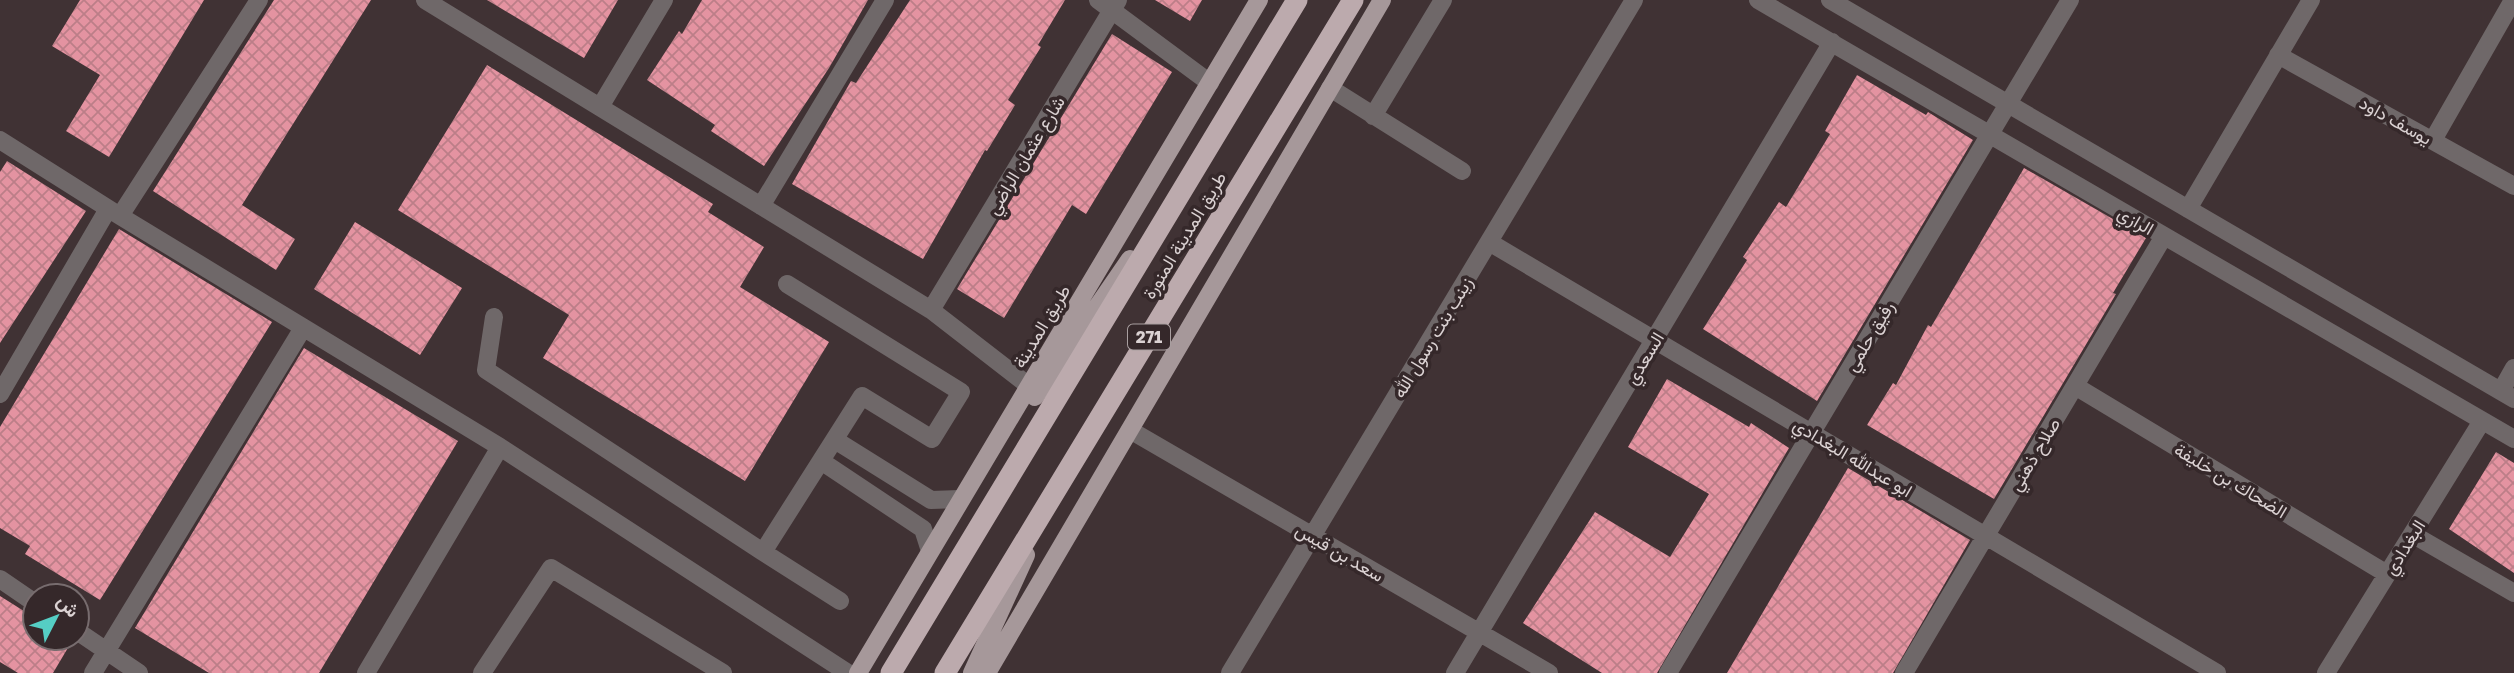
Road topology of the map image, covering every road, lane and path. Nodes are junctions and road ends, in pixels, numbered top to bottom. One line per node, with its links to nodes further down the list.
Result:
1 (259, 0): 33 (street)
2 (425, 0): 23 (street)
3 (664, 0): 23 (street)
4 (885, 0): 31 (street)
5 (1259, 0): 20 (main road, طريق المدينة)
6 (1297, 0): 28 (highway, طريق المدينة المنورة / 271)
7 (1353, 0): 53 (highway, طريق المدينة المنورة / 271)
8 (1382, 0): 21 (main road)
9 (1443, 0): 24 (street)
10 (1634, 0): 35 (street, زينب بنت رسول الله)
11 (1758, 0): 18 (street, الرازي)
12 (1830, 0): 17 (street, الرازي)
13 (2070, 0): 22 (street, رفيق حلمي)
14 (2311, 0): 19 (street)
15 (2514, 0): 27 (street)
16 (1110, 3): 20 (street); 37 (street, شارع عثمان الراضي)
17 (1854, 6): 22 (street, الرازي)
18 (1832, 42): 25 (street, الرازي); 40 (street, السعدي)
19 (2278, 55): 27 (street, يوسف داود); 32 (street)
20 (1210, 83): 42 (main road, طريق المدينة)
21 (1330, 88): 24 (street); 47 (main road)
22 (2008, 104): 25 (street, رفيق حلمي); 32 (street, الرازي)
23 (600, 107): 31 (street)
24 (1373, 116): 29 (street)
25 (1989, 134): 34 (street, الرازي); 48 (street, رفيق حلمي)
26 (0, 140): 33 (street)
27 (2433, 141): 30 (street, يوسف داود)
28 (1206, 149): 58 (main road); 75 (highway, طريق المدينة المنورة / 271)
29 (1462, 171)
30 (2514, 186)
31 (761, 206): 37 (street)
32 (2188, 209): 45 (street, الرازي)
33 (114, 212): 39 (street); 44 (street)
34 (2164, 236): 43 (street, صلاح ذهني); 46 (street, الرازي)
35 (1489, 242): 40 (street, ابو عبدالله البغدادي); 56 (street, زينب بنت رسول الله)
36 (787, 284): 50 (street)
37 (931, 310): 42 (street)
38 (494, 317): 59 (street)
39 (303, 328): 51 (street); 67 (street)
40 (1654, 340): 48 (street, ابو عبدالله البغدادي); 65 (street, السعدي)
41 (2514, 368): 45 (street)
42 (1029, 386): 54 (main road, طريق المدينة)
43 (2075, 386): 57 (street, صلاح ذهني); 60 (street, الضحاك بن خليفة)
44 (0, 394)
45 (2507, 395)
46 (2482, 421): 49 (street, الرازي); 55 (street, البغدادي)
47 (1130, 430): 56 (street, سعد بن قيس); 78 (main road)
48 (1812, 433): 57 (street, ابو عبدالله البغدادي); 82 (street, رفيق حلمي)
49 (2514, 439)
50 (835, 440): 52 (street); 54 (street)
51 (500, 446): 70 (street); 73 (street)
52 (821, 461): 58 (street); 59 (street)
53 (1053, 495): 76 (highway, طريق المدينة المنورة / 271); 77 (main road)
54 (960, 499): 58 (main road, طريق المدينة)
55 (2412, 534): 60 (street, البغدادي); 63 (street)
56 (1312, 536): 65 (street, سعد بن قيس); 79 (street, زينب بنت رسول الله)
57 (1985, 536): 83 (street, صلاح ذهني); 84 (street, ابو عبدالله البغدادي)
58 (932, 547): 74 (main road, طريق المدينة)
59 (763, 552): 64 (street)
60 (2387, 574): 85 (street, البغدادي)
61 (0, 579): 62 (street)
62 (21, 593)
63 (2514, 593)
64 (840, 601)
65 (1479, 633): 80 (street, السعدي); 81 (street, سعد بن قيس)
66 (91, 641): 67 (street)
67 (106, 651): 68 (street); 69 (street)
68 (93, 673)
69 (139, 673)
70 (366, 673)
71 (482, 673): 72 (street)
72 (723, 673)
73 (848, 673)
74 (858, 673)
75 (891, 673)
76 (945, 673)
77 (972, 673)
78 (988, 673)
79 (1230, 673)
80 (1455, 673)
81 (1549, 673)
82 (1668, 673)
83 (1904, 673)
84 (2217, 673)
85 (2326, 673)

